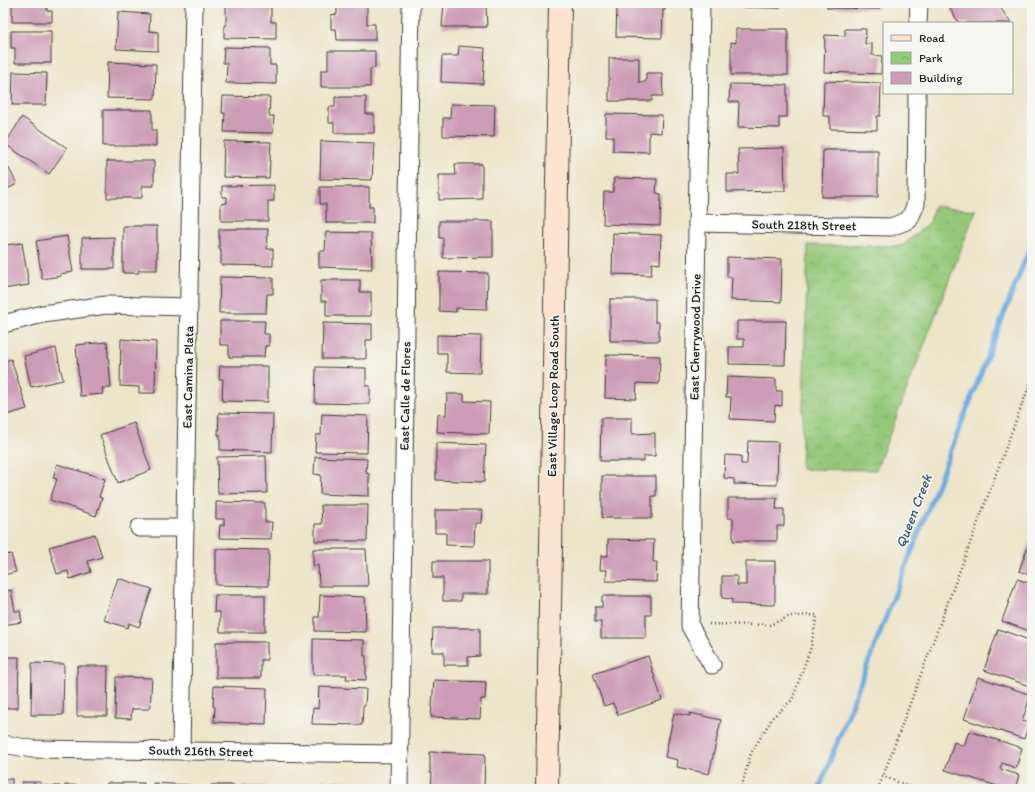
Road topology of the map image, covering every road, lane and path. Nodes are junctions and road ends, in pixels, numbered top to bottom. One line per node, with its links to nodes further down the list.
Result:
1 (194, 3): 9 (street, East Camina Plata)
2 (411, 3): 18 (street, East Calle de Flores)
3 (560, 3): 21 (street, East Village Loop Road South)
4 (701, 3): 8 (street, East Cherrywood Drive)
5 (918, 3): 6 (street)
6 (918, 22)
7 (917, 94): 8 (street, South 218th Street)
8 (697, 223): 14 (street, East Cherrywood Drive)
9 (189, 307): 10 (street); 13 (street, East Camina Plata)
10 (3, 324)
11 (1032, 378): 19 (path)
12 (139, 528): 13 (street)
13 (185, 528): 17 (street, East Camina Plata)
14 (690, 626): 15 (street); 22 (path)
15 (712, 665)
16 (3, 744): 17 (street, South 216th Street)
17 (181, 751): 18 (street, South 216th Street)
18 (400, 754): 20 (street, East Calle de Flores)
19 (882, 776): 23 (path); 24 (path)
20 (399, 789)
21 (546, 789)
22 (741, 789)
23 (878, 789)
24 (916, 789)

